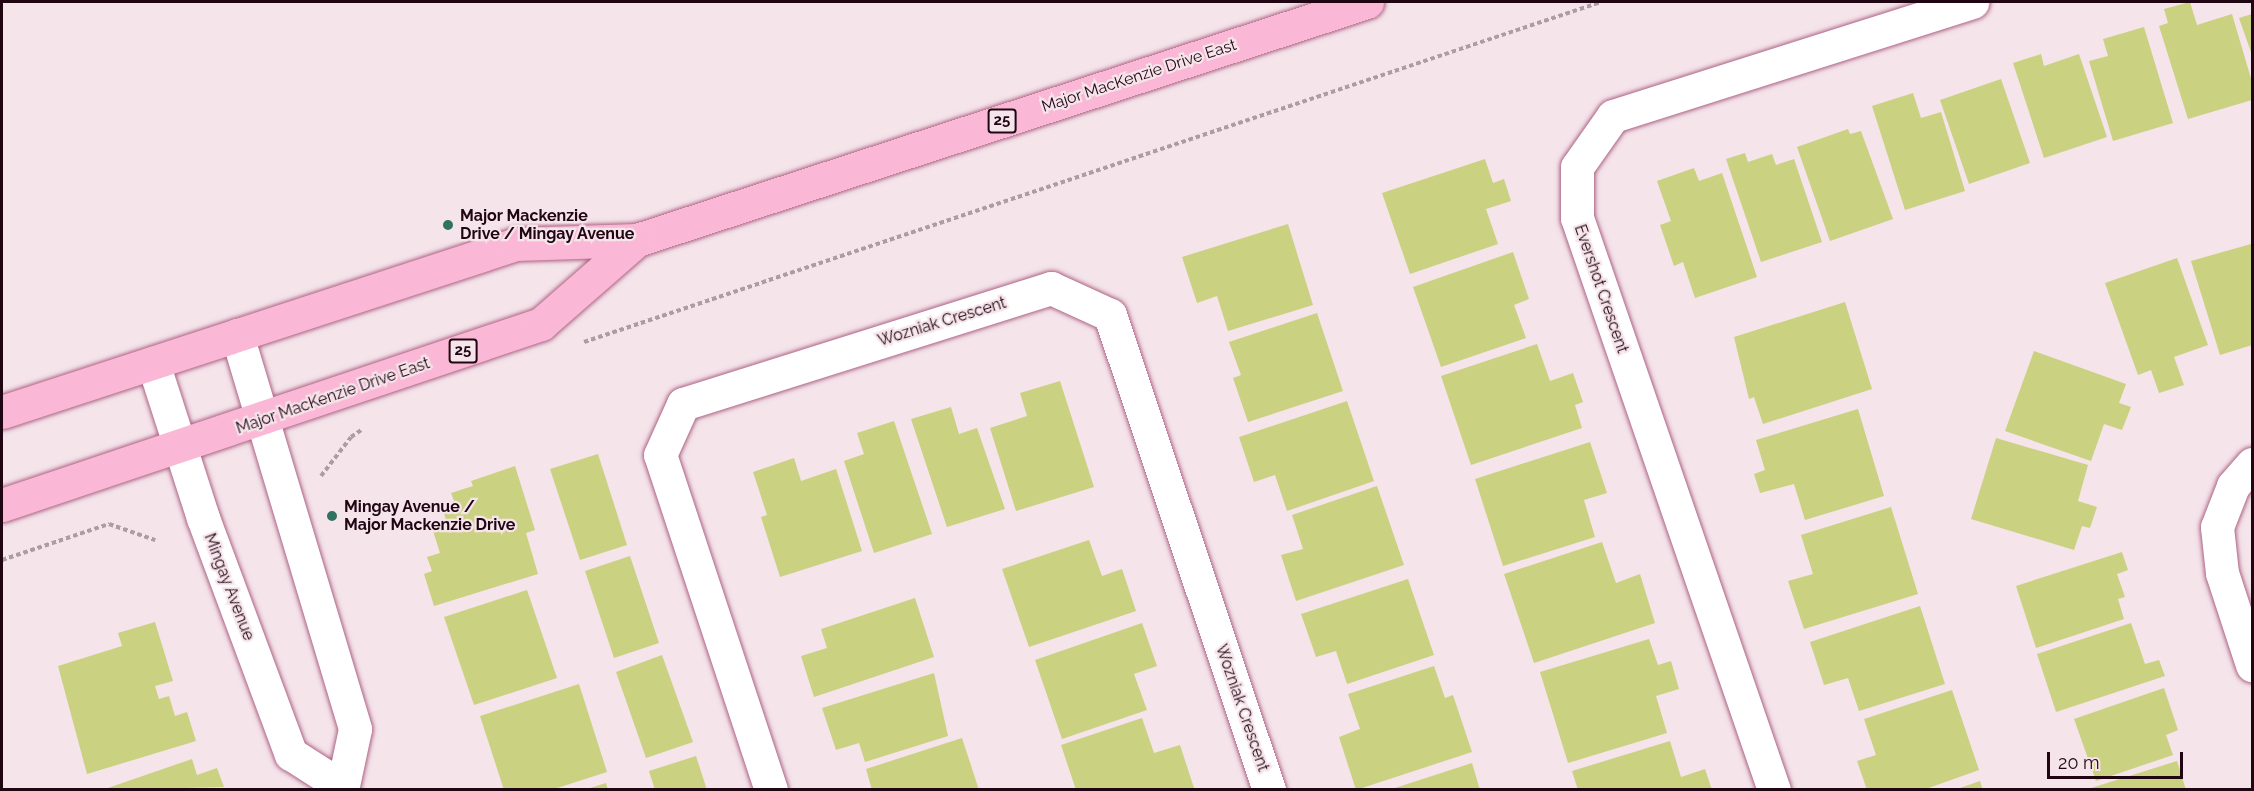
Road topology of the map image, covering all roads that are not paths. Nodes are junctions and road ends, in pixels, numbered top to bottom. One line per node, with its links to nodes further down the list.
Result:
1 (1367, 2): 3 (main road, Major MacKenzie Drive East / 25)
2 (1972, 2): 15 (street, Evershot Crescent)
3 (637, 240): 4 (main road, Major MacKenzie Drive East / 25); 7 (main road, Major MacKenzie Drive East / 25)
4 (237, 336): 5 (main road, Major MacKenzie Drive East / 25); 7 (street, Mingay Avenue)
5 (153, 363): 6 (main road, Major MacKenzie Drive East / 25); 8 (street, Mingay Avenue)
6 (2, 412)
7 (264, 420): 8 (main road, Major MacKenzie Drive East / 25); 12 (street, Mingay Avenue)
8 (179, 449): 10 (main road, Major MacKenzie Drive East / 25); 12 (street, Mingay Avenue)
9 (2253, 464): 11 (street)
10 (2, 506)
11 (2253, 665)
12 (341, 788)
13 (771, 789): 14 (street, Wozniak Crescent)
14 (1269, 789)
15 (1774, 789)

